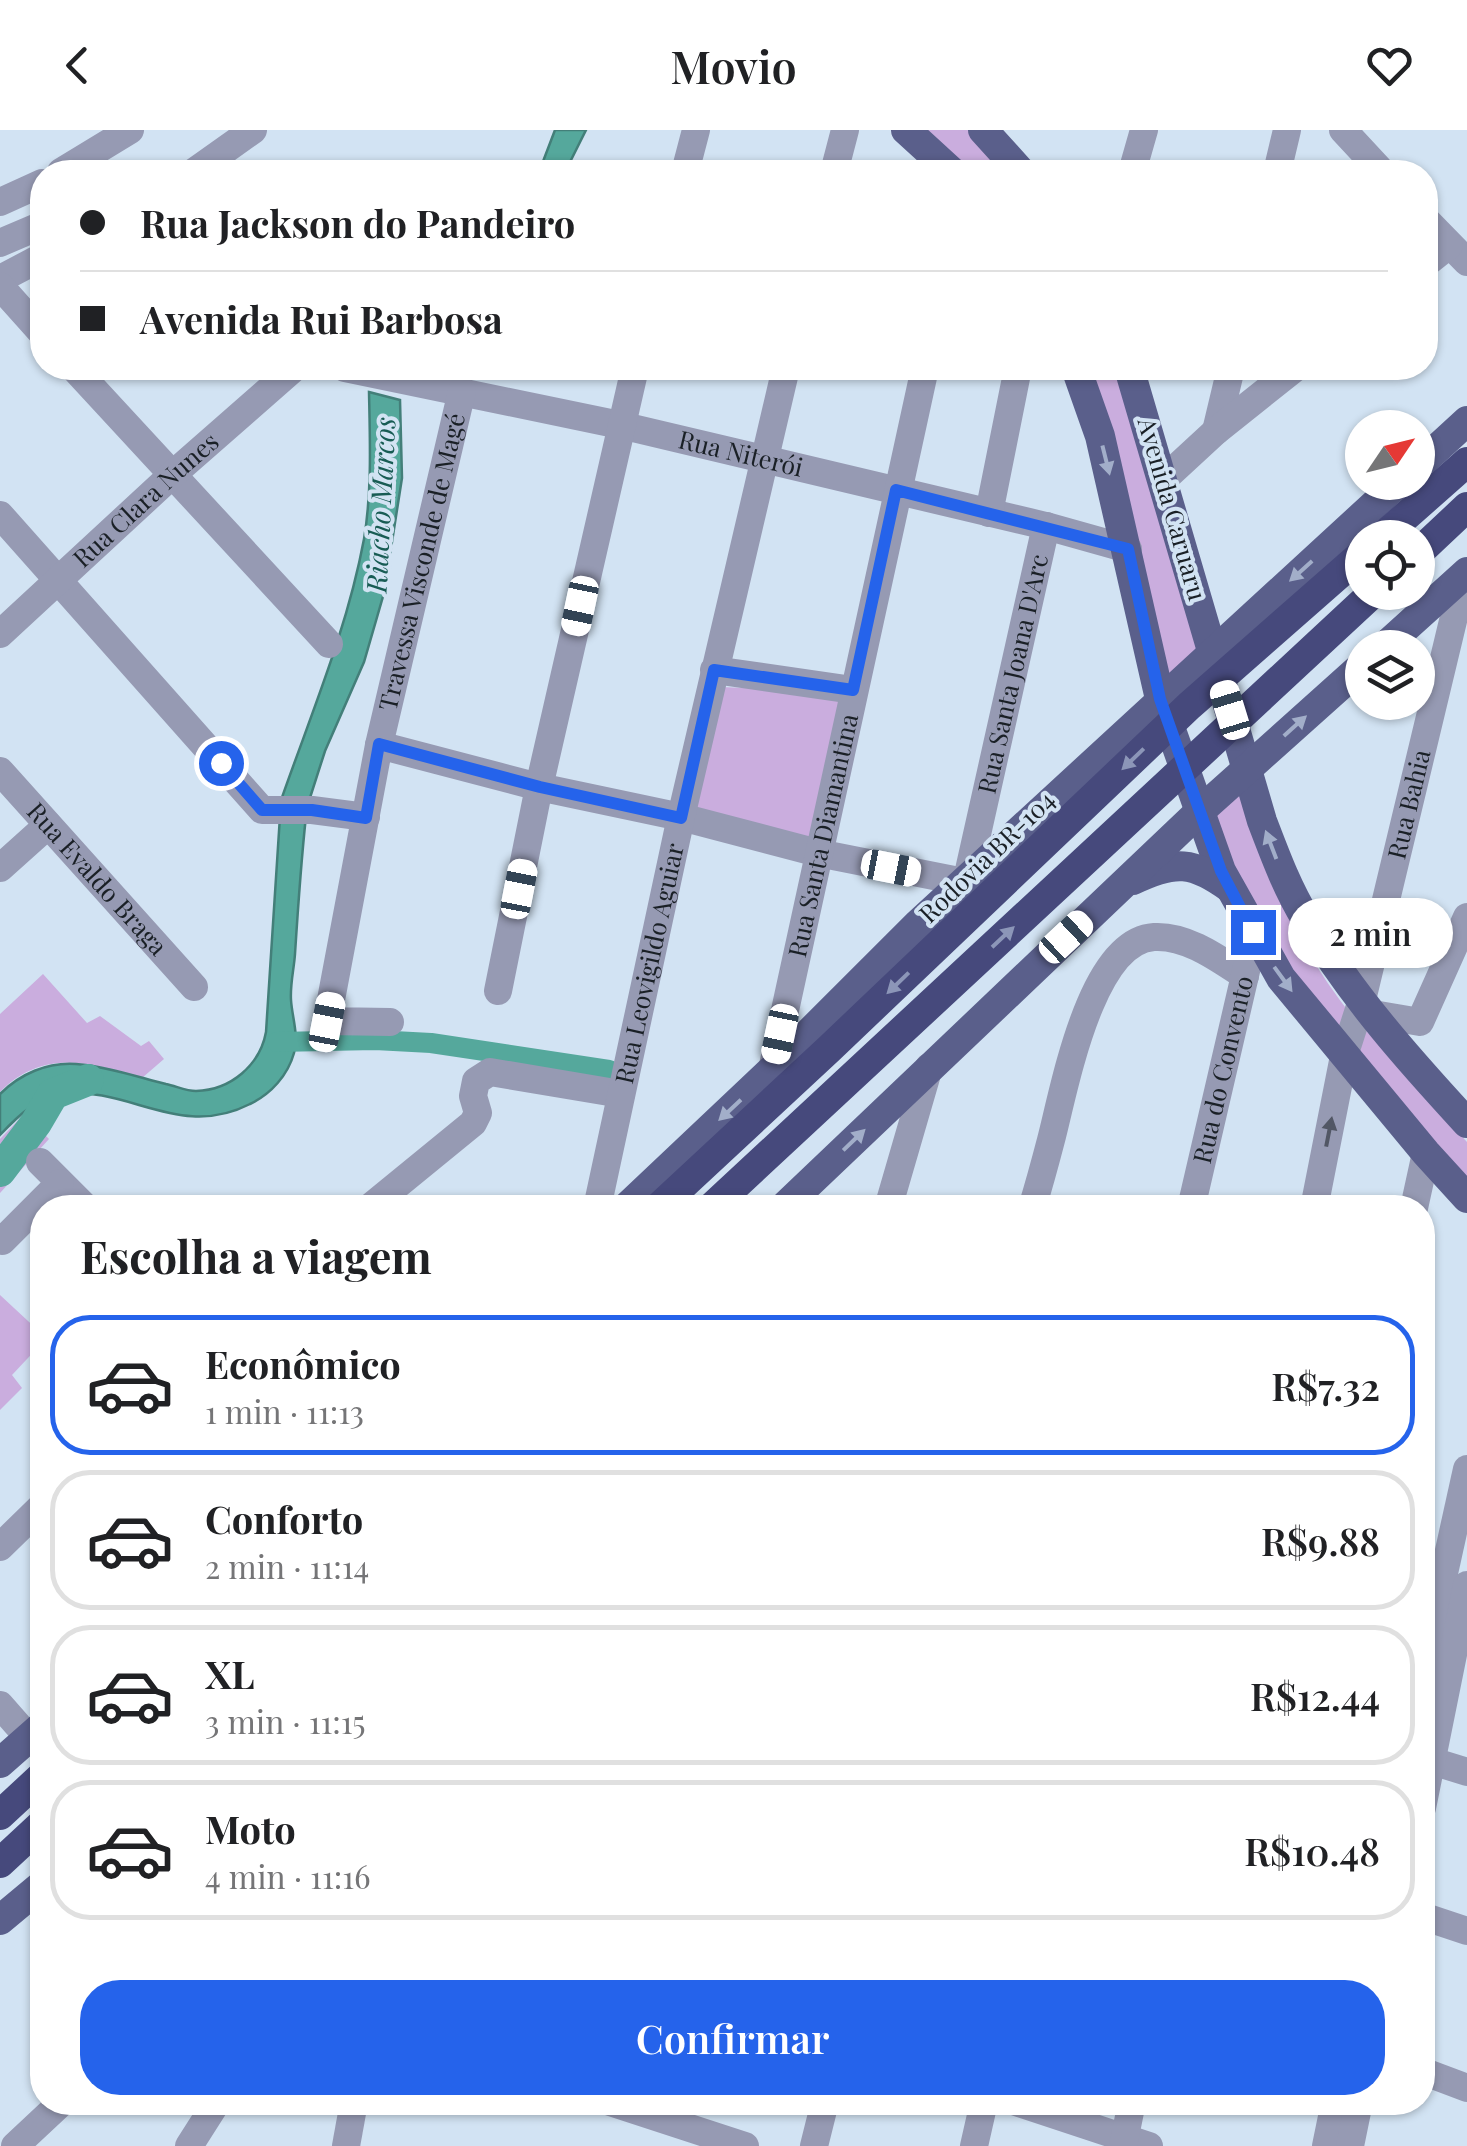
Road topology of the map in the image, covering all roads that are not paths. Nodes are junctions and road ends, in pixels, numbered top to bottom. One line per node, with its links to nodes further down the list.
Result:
1 (130, 130): 10 (street)
2 (253, 130): 11 (street)
3 (696, 130): 12 (street)
4 (845, 130): 13 (street)
5 (906, 130): 14 (main road)
6 (1144, 130): 16 (street)
7 (1287, 130): 17 (street)
8 (1343, 130): 18 (street)
9 (992, 134): 15 (main road)
10 (81, 160)
11 (211, 160)
12 (689, 160)
13 (837, 160)
14 (939, 160)
15 (1012, 160)
16 (1135, 160)
17 (1280, 160)
18 (1371, 160)
19 (30, 188): 20 (street)
20 (0, 202)
21 (30, 230): 23 (street)
22 (1438, 233): 24 (street)
23 (0, 243)
24 (1458, 254)
25 (30, 264): 26 (street)
26 (0, 283): 27 (street)
27 (30, 319)
28 (85, 380): 46 (street)
29 (280, 380): 46 (street, Rua Clara Nunes)
30 (415, 380): 39 (street, Rua Niterói)
31 (632, 380): 41 (street)
32 (783, 380): 44 (street, Rua Leovigildo Aguiar)
33 (922, 380): 48 (street, Rua Santa Diamantina)
34 (1016, 380): 51 (street)
35 (1080, 380): 56 (main road, Avenida Caruaru, one-way to 56)
36 (1134, 380): 47 (main road, Avenida Caruaru)
37 (1228, 380): 42 (street)
38 (1280, 380): 42 (street)
39 (462, 391): 41 (street, Rua Niterói); 69 (street, Travessa Visconde de Magé)
40 (1467, 421): 43 (main road)
41 (620, 425): 44 (street, Rua Niterói); 72 (street)
42 (1216, 430): 47 (street)
43 (1435, 450)
44 (764, 459): 48 (street, Rua Niterói); 65 (street, Rua Leovigildo Aguiar)
45 (1467, 462): 53 (highway)
46 (172, 475): 59 (street, Rua Clara Nunes); 63 (street)
47 (1164, 479): 64 (main road, Avenida Caruaru)
48 (896, 490): 51 (street, Rua Niterói); 67 (street, Rua Santa Diamantina)
49 (1380, 500): 64 (main road, one-way to 64)
50 (1467, 508): 55 (highway)
51 (990, 513): 54 (street, Rua Niterói)
52 (0, 515): 59 (street)
53 (1401, 520)
54 (1046, 526): 56 (street, Rua Niterói); 79 (street, Rua Santa Joana D'Arc)
55 (1435, 537)
56 (1128, 549): 68 (main road, Avenida Caruaru)
57 (1345, 569): 102 (highway, Rodovia BR-104, one-way to 102)
58 (1465, 573): 61 (main road); 87 (street, Rua Bahia)
59 (58, 581): 62 (street, Rua Clara Nunes); 74 (street)
60 (1355, 610): 103 (highway, one-way to 60)
61 (1403, 630)
62 (0, 634)
63 (329, 644)
64 (1204, 660): 68 (main road); 70 (main road, Avenida Caruaru)
65 (714, 670): 67 (street); 75 (street, Rua Leovigildo Aguiar)
66 (1345, 681): 70 (main road, one-way to 66)
67 (853, 690): 77 (street, Rua Santa Diamantina)
68 (1160, 699): 73 (main road, Avenida Caruaru); 79 (main road)
69 (379, 744): 72 (street); 74 (street, Travessa Visconde de Magé)
70 (1248, 768): 73 (main road); 87 (main road, Avenida Caruaru, one-way to 70)
71 (0, 772): 76 (street, Rua Evaldo Braga)
72 (540, 787): 75 (street); 86 (street)
73 (1199, 812): 80 (main road); 81 (main road, Avenida Caruaru)
74 (366, 818): 88 (street, Travessa Visconde de Magé)
75 (681, 818): 77 (street); 92 (street, Rua Leovigildo Aguiar)
76 (48, 824): 78 (street); 85 (street, Rua Evaldo Braga)
77 (818, 853): 79 (street); 91 (street, Rua Santa Diamantina)
78 (0, 868)
79 (965, 881): 91 (main road)
80 (1122, 885): 81 (main road); 90 (main road)
81 (1230, 888): 83 (main road, Avenida Caruaru)
82 (1467, 917): 87 (street)
83 (1253, 932): 84 (street, Rua do Convento); 89 (main road, Avenida Caruaru, one-way to 89)
84 (1245, 976): 106 (street); 107 (street, Rua do Convento)
85 (194, 987)
86 (498, 991)
87 (1367, 1007): 89 (street, Rua Bahia); 93 (main road, Avenida Caruaru)
88 (390, 1022)
89 (1344, 1056): 94 (main road, Avenida Caruaru); 108 (street, Rua Bahia, one-way to 89)
90 (929, 1067): 104 (main road, one-way to 90); 105 (street)
91 (772, 1070): 101 (main road, one-way to 101)
92 (622, 1094): 99 (street); 100 (street, Rua Leovigildo Aguiar)
93 (1467, 1124)
94 (1426, 1153): 109 (street); 110 (main road, Avenida Caruaru)
95 (40, 1162): 96 (street)
96 (60, 1183): 97 (street); 98 (street)
97 (48, 1195)
98 (72, 1195)
99 (385, 1195)
100 (600, 1195)
101 (640, 1195)
102 (672, 1195)
103 (726, 1195)
104 (796, 1195)
105 (892, 1195)
106 (1035, 1195)
107 (1193, 1195)
108 (1317, 1195)
109 (1417, 1195)
110 (1467, 1198)
111 (30, 1214): 112 (street)
112 (2, 1242)
113 (1467, 1469): 116 (street)
114 (30, 1518): 115 (street)
115 (0, 1547)
116 (1452, 1589): 117 (street); 120 (street)
117 (1435, 1636)
118 (0, 1706): 119 (street)
119 (30, 1728)
120 (1435, 1735)
121 (30, 1737): 123 (main road)
122 (1435, 1762): 124 (street)
123 (0, 1763)
124 (1467, 1772)
125 (30, 1787): 126 (highway)
126 (0, 1815)
127 (30, 1835): 128 (highway)
128 (0, 1863)
129 (30, 1895): 130 (main road)
130 (0, 1920)
131 (1435, 1920): 132 (street)
132 (1467, 1930)
133 (1435, 2076): 134 (street)
134 (1467, 2088)
135 (48, 2115): 146 (street)
136 (209, 2115): 147 (street)
137 (352, 2115): 148 (street)
138 (679, 2115): 149 (street)
139 (822, 2115): 150 (street)
140 (981, 2115): 151 (street)
141 (1053, 2115): 145 (street)
142 (1132, 2115): 145 (street)
143 (1332, 2115): 152 (street)
144 (1356, 2115): 153 (street)
145 (1132, 2143)
146 (14, 2146)
147 (189, 2146)
148 (346, 2146)
149 (746, 2146)
150 (814, 2146)
151 (974, 2146)
152 (1326, 2146)
153 (1350, 2146)

